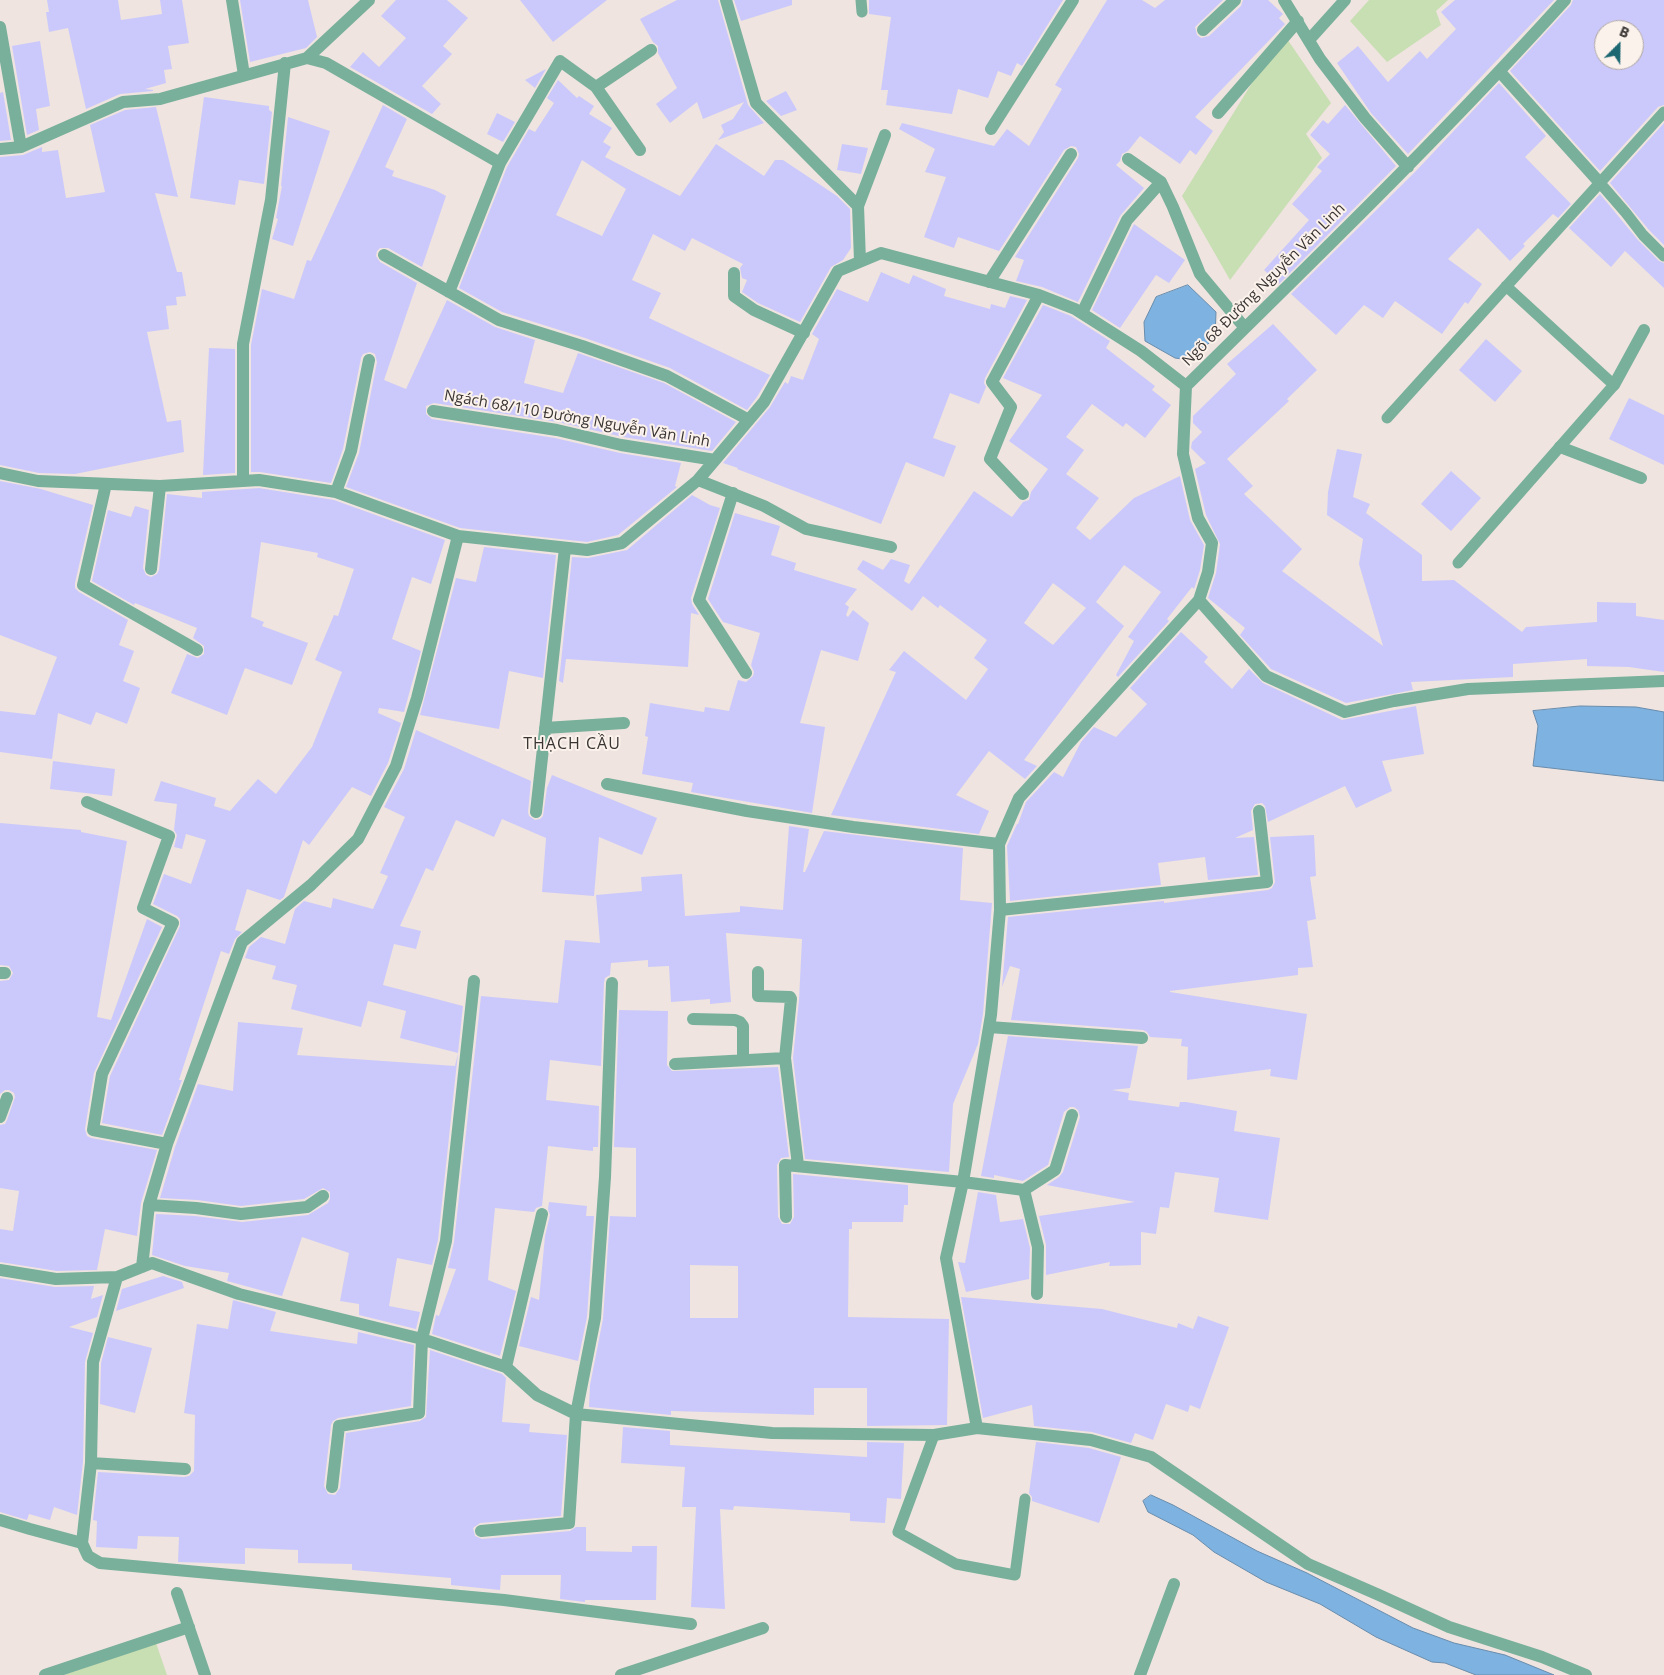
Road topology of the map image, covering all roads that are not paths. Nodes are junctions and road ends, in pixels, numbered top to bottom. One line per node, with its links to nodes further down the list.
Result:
1 (232, 0): 19 (street)
2 (369, 0): 16 (street)
3 (726, 0): 34 (street)
4 (861, 0): 10 (lane)
5 (1073, 0): 23 (street)
6 (1235, 0): 13 (street)
7 (1284, 0): 11 (street)
8 (1345, 0): 14 (street)
9 (1565, 0): 18 (street, Ngõ 68 Đường Nguyễn Văn Linh)
10 (862, 12)
11 (1298, 21): 14 (street); 22 (street)
12 (0, 27): 25 (street)
13 (1203, 30)
14 (1309, 40): 31 (street)
15 (650, 50): 20 (street)
16 (306, 58): 17 (street); 30 (street)
17 (285, 63): 19 (street); 58 (street)
18 (1500, 72): 31 (street, Ngõ 68 Đường Nguyễn Văn Linh); 33 (street)
19 (244, 75): 25 (street)
20 (596, 88): 27 (street); 30 (street)
21 (1664, 112): 33 (lane)
22 (1218, 113)
23 (991, 130)
24 (885, 135): 34 (street)
25 (22, 147): 26 (street)
26 (0, 149)
27 (640, 150)
28 (1071, 154): 39 (street)
29 (1128, 160): 32 (street)
30 (500, 163): 41 (street)
31 (1408, 167): 44 (street, Ngõ 68 Đường Nguyễn Văn Linh)
32 (1161, 182): 43 (street); 44 (street)
33 (1600, 183): 36 (lane); 40 (lane)
34 (858, 206): 37 (street)
35 (384, 256): 41 (street)
36 (1664, 256)
37 (860, 261): 39 (street, Ngõ 68 Đường Nguyễn Văn Linh); 46 (street, Ngõ 68 Đường Nguyễn Văn Linh)
38 (734, 273): 46 (street)
39 (989, 282): 42 (street, Ngõ 68 Đường Nguyễn Văn Linh)
40 (1506, 286): 49 (lane); 51 (lane)
41 (449, 292): 52 (street)
42 (1039, 295): 43 (street, Ngõ 68 Đường Nguyễn Văn Linh); 63 (street)
43 (1082, 313): 48 (street, Ngõ 68 Đường Nguyễn Văn Linh)
44 (1245, 328): 48 (street, Ngõ 68 Đường Nguyễn Văn Linh)
45 (1644, 330): 49 (street)
46 (804, 333): 52 (street, Ngõ 68 Đường Nguyễn Văn Linh)
47 (369, 360): 61 (street)
48 (1186, 386): 69 (street)
49 (1614, 386): 53 (lane)
50 (433, 411): 54 (street, Ngách 68/110 Đường Nguyễn Văn Linh)
51 (1387, 418)
52 (749, 420): 54 (street, Ngõ 68 Đường Nguyễn Văn Linh)
53 (1560, 447): 56 (street); 67 (lane)
54 (715, 460): 57 (street, Ngõ 68 Đường Nguyễn Văn Linh)
55 (0, 474): 59 (street, Ngõ 68 Đường Nguyễn Văn Linh)
56 (1641, 478)
57 (698, 480): 62 (street); 66 (street, Ngõ 68 Đường Nguyễn Văn Linh)
58 (243, 481): 60 (street, Ngõ 68 Đường Nguyễn Văn Linh); 61 (street, Ngõ 68 Đường Nguyễn Văn Linh)
59 (106, 484): 60 (street, Ngõ 68 Đường Nguyễn Văn Linh); 70 (street)
60 (160, 486): 68 (street)
61 (336, 492): 64 (street, Ngõ 68 Đường Nguyễn Văn Linh)
62 (732, 493): 65 (street); 71 (street)
63 (1023, 494)
64 (458, 536): 66 (street, Ngõ 68 Đường Nguyễn Văn Linh); 93 (street)
65 (891, 547)
66 (565, 548): 74 (street)
67 (1458, 563)
68 (151, 569)
69 (1198, 600): 72 (street); 79 (street)
70 (197, 650)
71 (746, 673)
72 (1664, 681)
73 (624, 723): 74 (street)
74 (544, 728): 78 (street)
75 (607, 784): 79 (street)
76 (87, 802): 93 (street)
77 (1260, 811): 80 (street)
78 (536, 812)
79 (999, 844): 80 (street)
80 (1000, 910): 85 (street)
81 (758, 972): 87 (street)
82 (474, 981): 105 (street)
83 (612, 983): 107 (street)
84 (693, 1019): 88 (street)
85 (989, 1027): 86 (street); 95 (street)
86 (1142, 1038)
87 (785, 1058): 88 (street); 94 (street)
88 (743, 1060): 89 (street)
89 (675, 1064)
90 (7, 1098): 92 (street)
91 (1072, 1115): 96 (street)
92 (0, 1117)
93 (167, 1144): 98 (street)
94 (798, 1165): 95 (street); 100 (street)
95 (963, 1182): 96 (street); 108 (street)
96 (1024, 1190): 104 (street)
97 (323, 1196): 98 (street)
98 (149, 1205): 101 (street)
99 (542, 1214): 106 (street)
100 (786, 1217)
101 (142, 1267): 103 (street); 105 (street)
102 (0, 1270): 103 (street)
103 (118, 1277): 110 (street)
104 (1037, 1294)
105 (422, 1339): 106 (street); 112 (street)
106 (506, 1367): 107 (street)
107 (576, 1414): 109 (street); 115 (street)
108 (977, 1428): 109 (street); 126 (street)
109 (934, 1435): 113 (lane)
110 (91, 1464): 111 (street); 116 (street)
111 (185, 1469)
112 (332, 1487)
113 (1025, 1499)
114 (0, 1520): 116 (street)
115 (480, 1531)
116 (82, 1543): 119 (street)
117 (1174, 1584): 125 (street)
118 (177, 1593): 120 (street)
119 (691, 1624)
120 (189, 1627): 122 (street); 123 (street)
121 (764, 1628): 124 (street)
122 (46, 1675)
123 (205, 1675)
124 (621, 1675)
125 (1140, 1675)
126 (1586, 1675)

